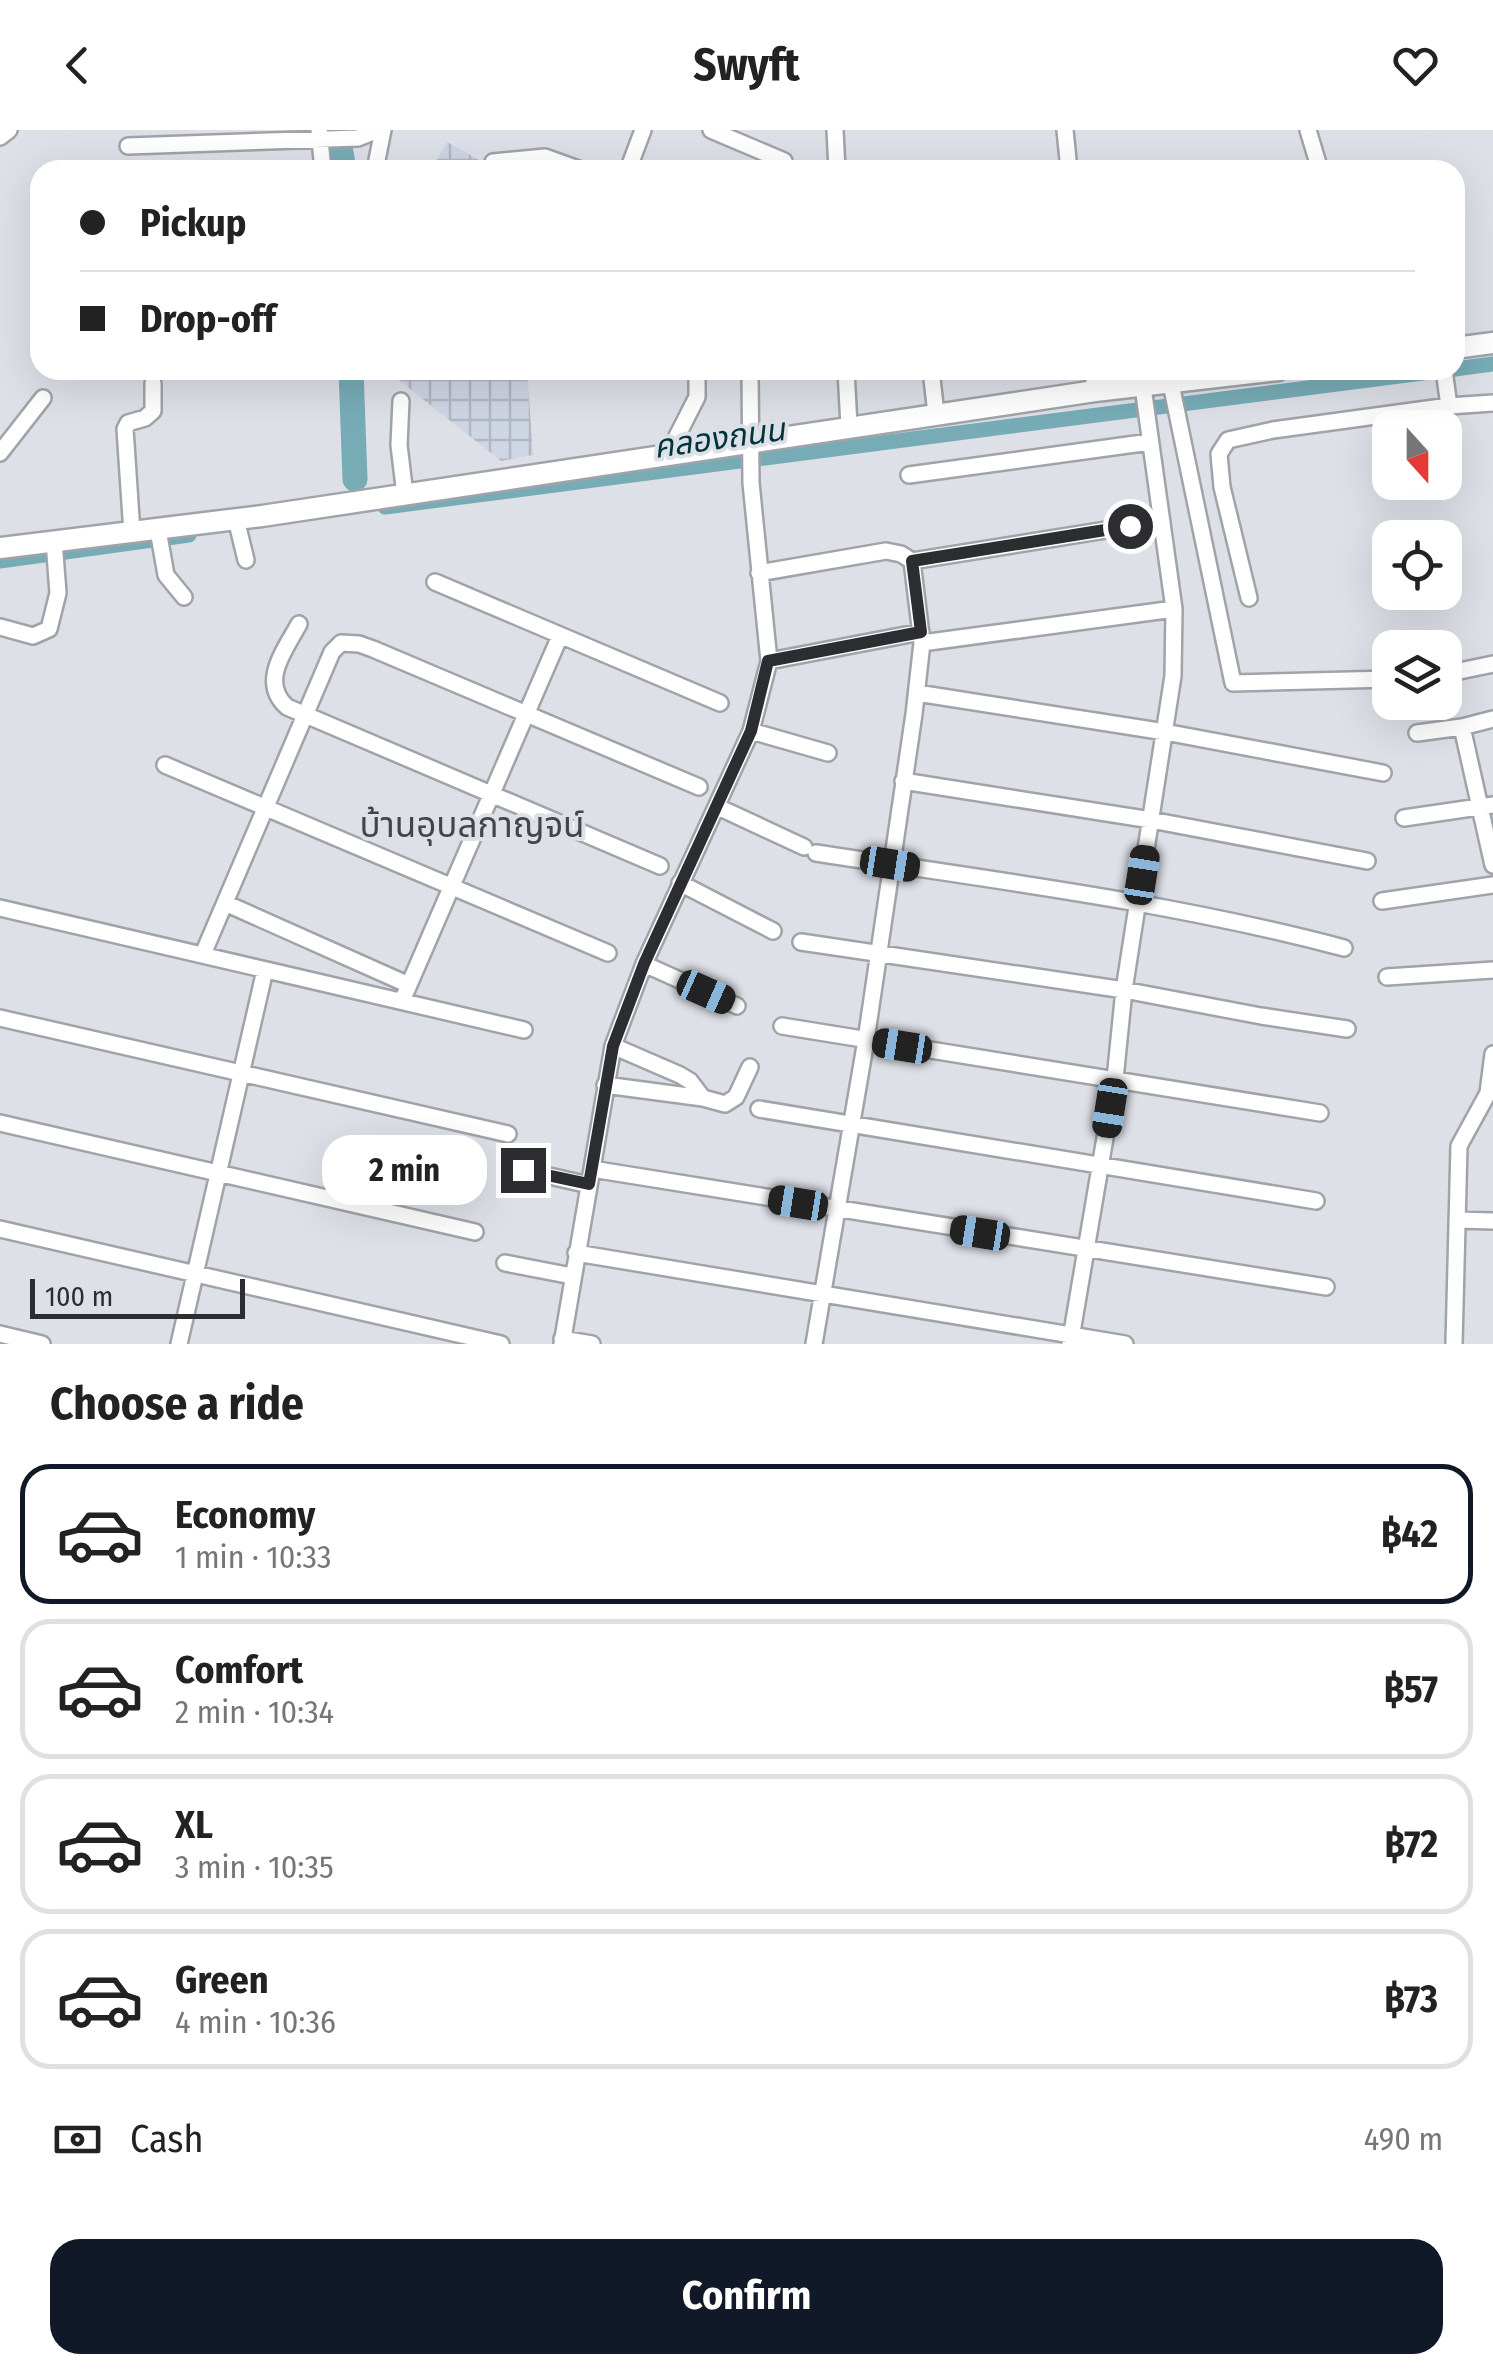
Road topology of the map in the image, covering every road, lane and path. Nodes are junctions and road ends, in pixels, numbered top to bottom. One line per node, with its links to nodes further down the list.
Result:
1 (9, 130): 9 (street)
2 (380, 130): 8 (street); 11 (street)
3 (643, 130): 14 (street)
4 (712, 130): 15 (street)
5 (835, 130): 16 (street)
6 (1065, 130): 17 (street)
7 (1308, 130): 18 (street)
8 (322, 136): 10 (street)
9 (0, 137)
10 (128, 146)
11 (376, 160)
12 (514, 160): 13 (street)
13 (553, 160)
14 (632, 160)
15 (780, 160)
16 (836, 160)
17 (1068, 160)
18 (1317, 160)
19 (1493, 343): 20 (street)
20 (1465, 347)
21 (697, 380): 40 (street)
22 (750, 380): 38 (street)
23 (846, 380): 36 (street)
24 (931, 380): 35 (street)
25 (1094, 380): 30 (street); 35 (street)
26 (1202, 380): 29 (street)
27 (1446, 380): 33 (street)
28 (153, 383): 45 (street)
29 (1172, 384): 30 (street); 63 (street)
30 (1144, 392): 37 (street)
31 (43, 398): 39 (street)
32 (401, 401): 42 (street)
33 (1449, 402): 34 (street); 54 (street)
34 (1493, 403)
35 (936, 414): 36 (street)
36 (848, 426): 38 (street)
37 (1150, 438): 41 (street); 43 (street)
38 (750, 448): 40 (street); 51 (street)
39 (0, 453)
40 (668, 454): 42 (street)
41 (910, 475)
42 (405, 495): 44 (street)
43 (1162, 521): 50 (street); 55 (street)
44 (236, 523): 46 (street); 49 (street)
45 (132, 533): 46 (street); 47 (street)
46 (159, 534): 53 (street)
47 (55, 546): 48 (street); 57 (street)
48 (0, 548)
49 (244, 554)
50 (912, 561): 51 (street); 59 (street)
51 (759, 573): 60 (street)
52 (435, 582): 58 (street)
53 (184, 597)
54 (1250, 598)
55 (1174, 609): 59 (street); 71 (street)
56 (299, 624): 67 (street)
57 (0, 627)
58 (560, 636): 65 (street); 66 (street)
59 (922, 638): 60 (street); 64 (street)
60 (768, 661): 70 (street)
61 (1493, 664): 62 (street)
62 (1462, 670)
63 (1372, 679)
64 (916, 693): 71 (street); 76 (street)
65 (720, 703)
66 (526, 714): 67 (street); 77 (street); 78 (street)
67 (307, 716): 78 (street); 81 (street)
68 (1493, 718): 69 (street)
69 (1462, 727): 72 (street); 80 (street)
70 (751, 731): 73 (street); 79 (street)
71 (1165, 732): 75 (street); 83 (street)
72 (1417, 733)
73 (828, 754)
74 (165, 765): 81 (street)
75 (1383, 773)
76 (903, 781): 83 (street); 85 (street)
77 (700, 787)
78 (492, 792): 87 (street); 90 (street)
79 (718, 806): 85 (street); 88 (street)
80 (1487, 806): 82 (street); 86 (street)
81 (267, 809): 90 (street); 92 (street)
82 (1404, 818)
83 (1151, 820): 84 (street); 93 (street)
84 (1367, 861)
85 (890, 864): 93 (street); 100 (street)
86 (1493, 865)
87 (660, 866)
88 (680, 884): 95 (street); 101 (street)
89 (1493, 884): 91 (street)
90 (452, 888): 98 (street); 106 (street)
91 (1382, 901)
92 (226, 903): 99 (street); 106 (street)
93 (1138, 903): 97 (street); 105 (street)
94 (0, 908): 99 (street)
95 (773, 931)
96 (801, 942): 100 (street)
97 (1344, 948)
98 (608, 953)
99 (203, 954): 102 (street)
100 (878, 954): 105 (street); 112 (street)
101 (644, 964): 107 (street); 113 (street)
102 (265, 970): 106 (street); 116 (street)
103 (1493, 970): 104 (street)
104 (1388, 977)
105 (1124, 990): 110 (street); 117 (street)
106 (406, 993): 111 (street)
107 (737, 1006)
108 (0, 1018): 116 (street)
109 (782, 1026): 112 (street)
110 (1347, 1029)
111 (524, 1030)
112 (866, 1040): 117 (street); 124 (street)
113 (613, 1046): 118 (street); 120 (street)
114 (1493, 1054): 119 (street)
115 (750, 1068): 120 (street)
116 (239, 1073): 125 (street); 128 (street)
117 (1114, 1080): 122 (street); 126 (street)
118 (605, 1085): 120 (street); 129 (street)
119 (1491, 1092): 132 (street)
120 (703, 1098)
121 (759, 1110): 124 (street)
122 (1320, 1113)
123 (0, 1123): 128 (street)
124 (852, 1124): 126 (street); 131 (street)
125 (508, 1134)
126 (1101, 1166): 130 (street); 136 (street)
127 (523, 1170): 129 (street)
128 (218, 1174): 135 (street); 139 (street)
129 (590, 1177): 131 (street); 137 (street)
130 (1316, 1201)
131 (836, 1209): 136 (street); 142 (street)
132 (1457, 1220): 133 (street); 152 (street)
133 (1493, 1222)
134 (0, 1230): 139 (street)
135 (475, 1232)
136 (1088, 1251): 141 (street); 144 (street)
137 (576, 1253): 140 (street); 142 (street)
138 (506, 1263): 140 (street)
139 (196, 1274): 147 (street); 148 (street)
140 (572, 1276): 145 (street)
141 (1326, 1287)
142 (821, 1294): 144 (street); 150 (street)
143 (0, 1334): 146 (street)
144 (1070, 1340): 151 (street)
145 (562, 1342): 149 (street)
146 (42, 1344)
147 (178, 1344)
148 (500, 1344)
149 (592, 1344)
150 (814, 1344)
151 (1125, 1344)
152 (1454, 1344)

